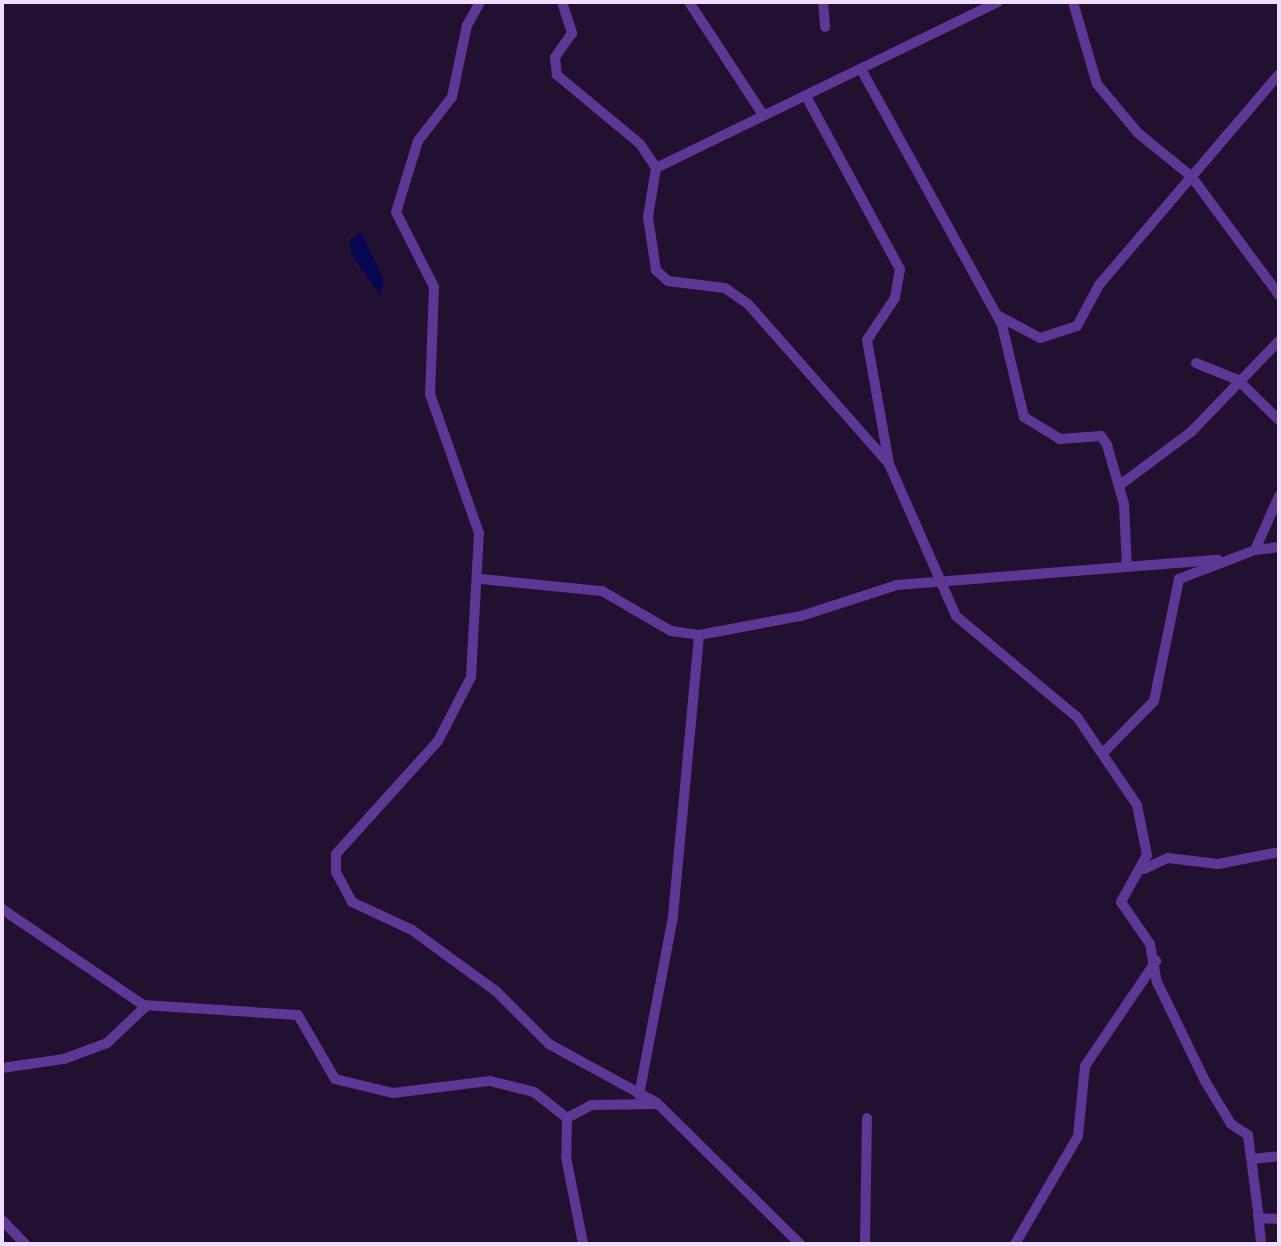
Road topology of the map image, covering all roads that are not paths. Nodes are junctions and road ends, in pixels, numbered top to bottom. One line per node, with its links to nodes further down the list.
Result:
1 (480, 2): 27 (street)
2 (562, 2): 12 (street)
3 (689, 2): 11 (street)
4 (823, 2): 7 (street)
5 (998, 2): 8 (street)
6 (1073, 2): 13 (street)
7 (825, 27)
8 (862, 71): 10 (street); 15 (street)
9 (1279, 74): 13 (street)
10 (807, 98): 11 (street); 20 (street)
11 (764, 116): 12 (street)
12 (656, 168): 20 (street)
13 (1191, 176): 14 (street); 15 (street)
14 (1279, 295)
15 (997, 315): 21 (street)
16 (1279, 341): 18 (street)
17 (1196, 363): 18 (street)
18 (1238, 380): 19 (street); 21 (street)
19 (1279, 420)
20 (889, 464): 28 (street)
21 (1120, 485): 26 (street)
22 (1279, 496): 24 (street)
23 (1279, 547): 24 (street)
24 (1255, 550): 25 (street)
25 (1218, 560): 26 (street); 30 (street)
26 (1127, 567): 28 (street)
27 (481, 579): 29 (street); 37 (street)
28 (938, 583): 29 (street); 30 (street)
29 (699, 635): 37 (street)
30 (1105, 751): 32 (street)
31 (1279, 852): 32 (street)
32 (1144, 869): 34 (street)
33 (2, 909): 35 (street)
34 (1157, 959): 42 (street); 52 (street)
35 (146, 1006): 36 (street); 39 (street)
36 (2, 1070)
37 (639, 1095): 38 (street)
38 (657, 1103): 39 (street); 50 (street)
39 (567, 1118): 49 (street)
40 (867, 1118): 51 (street)
41 (1279, 1156): 42 (street)
42 (1252, 1159): 43 (street)
43 (1257, 1212): 44 (street); 53 (street)
44 (1279, 1219)
45 (2, 1220): 46 (street)
46 (14, 1234): 47 (street); 48 (street)
47 (3, 1244)
48 (25, 1244)
49 (583, 1244)
50 (800, 1244)
51 (865, 1244)
52 (1015, 1244)
53 (1261, 1244)

